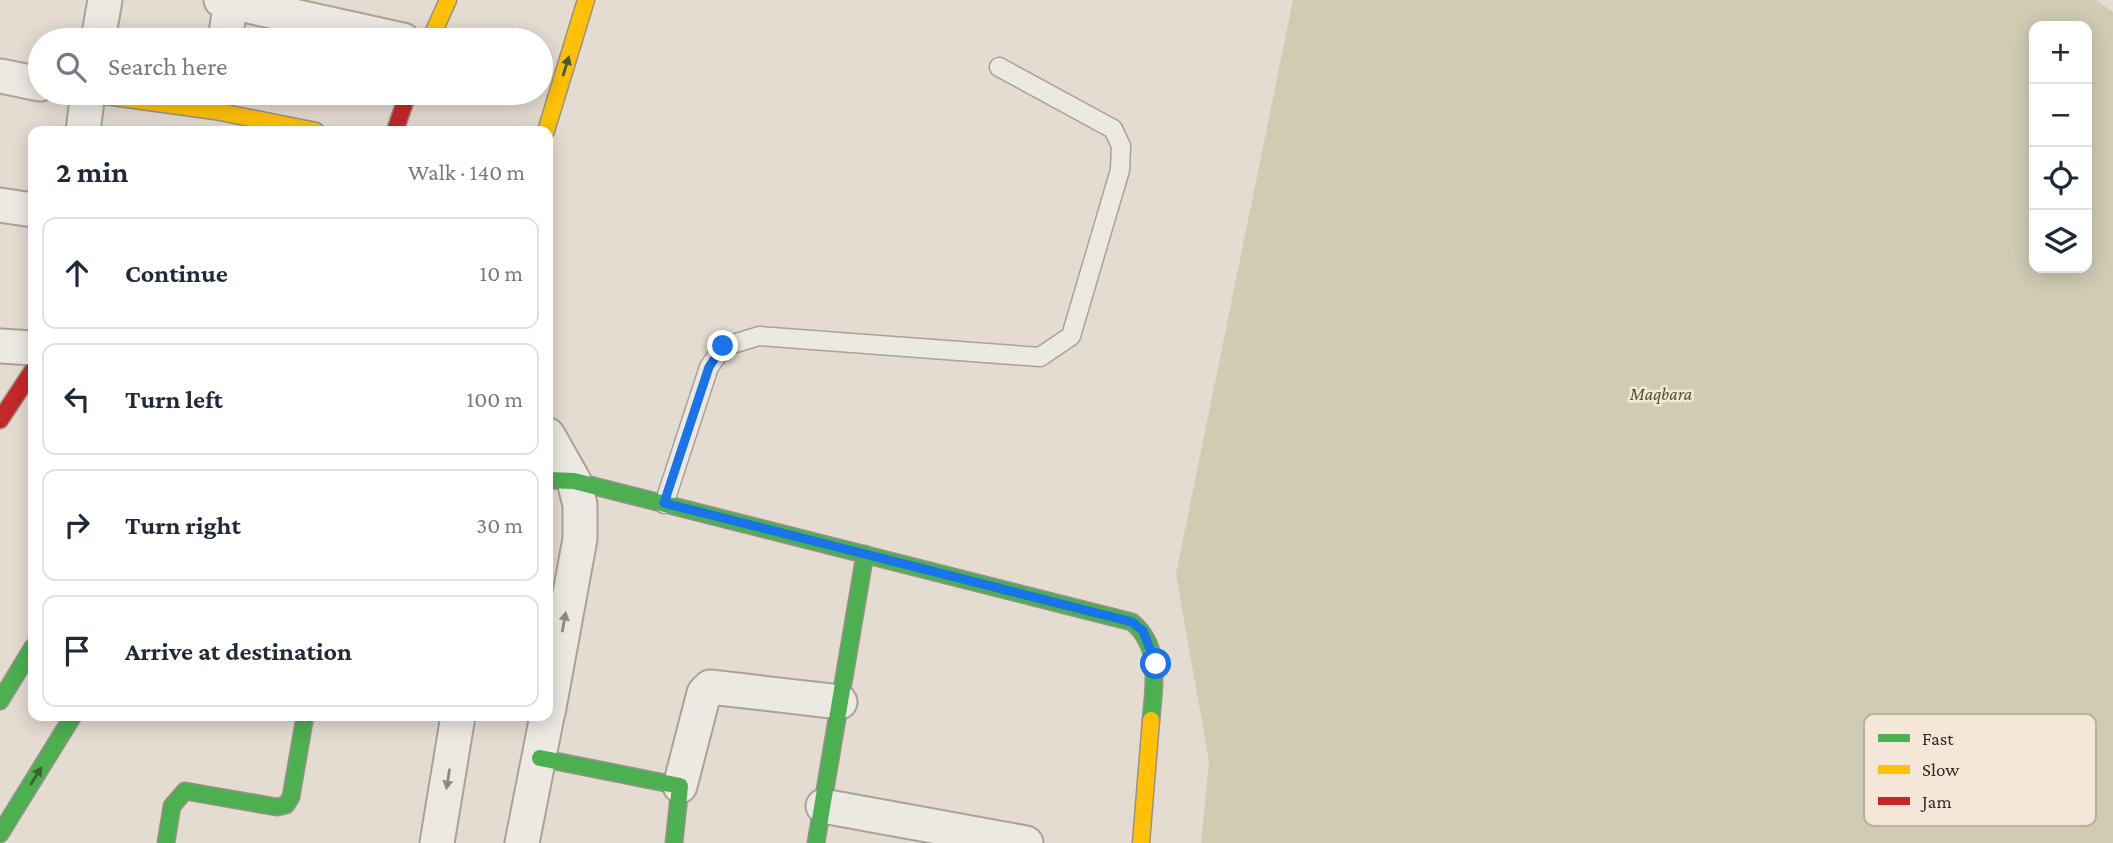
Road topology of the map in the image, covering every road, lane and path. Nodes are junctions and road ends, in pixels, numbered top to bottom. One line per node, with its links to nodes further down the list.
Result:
1 (105, 0): 5 (street)
2 (447, 0): 8 (street)
3 (586, 0): 18 (street, one-way to 3)
4 (228, 1): 6 (street); 7 (street)
5 (100, 28)
6 (226, 28)
7 (349, 28)
8 (435, 28)
9 (999, 66): 27 (lane)
10 (0, 76): 11 (street)
11 (28, 82)
12 (86, 105): 15 (street)
13 (227, 105): 16 (street)
14 (404, 105): 17 (street)
15 (84, 126)
16 (299, 126)
17 (397, 126)
18 (548, 126)
19 (0, 205): 20 (street)
20 (28, 209)
21 (0, 346): 22 (street)
22 (28, 348)
23 (28, 378): 24 (street)
24 (0, 420)
25 (553, 452): 26 (street)
26 (561, 480): 27 (street); 30 (street, one-way to 26)
27 (664, 503): 28 (street)
28 (865, 554): 32 (street); 47 (street)
29 (28, 655): 31 (street)
30 (553, 683)
31 (0, 701)
32 (840, 702): 38 (street); 39 (street)
33 (70, 721): 40 (street, one-way to 33)
34 (304, 721): 41 (street)
35 (457, 721): 42 (street, one-way to 42)
36 (546, 721): 37 (street)
37 (540, 758): 38 (street); 43 (street)
38 (680, 786): 44 (street)
39 (822, 807): 45 (street); 46 (street)
40 (0, 834)
41 (166, 843)
42 (437, 843)
43 (522, 843)
44 (674, 843)
45 (816, 843)
46 (1026, 843)
47 (1141, 843)

